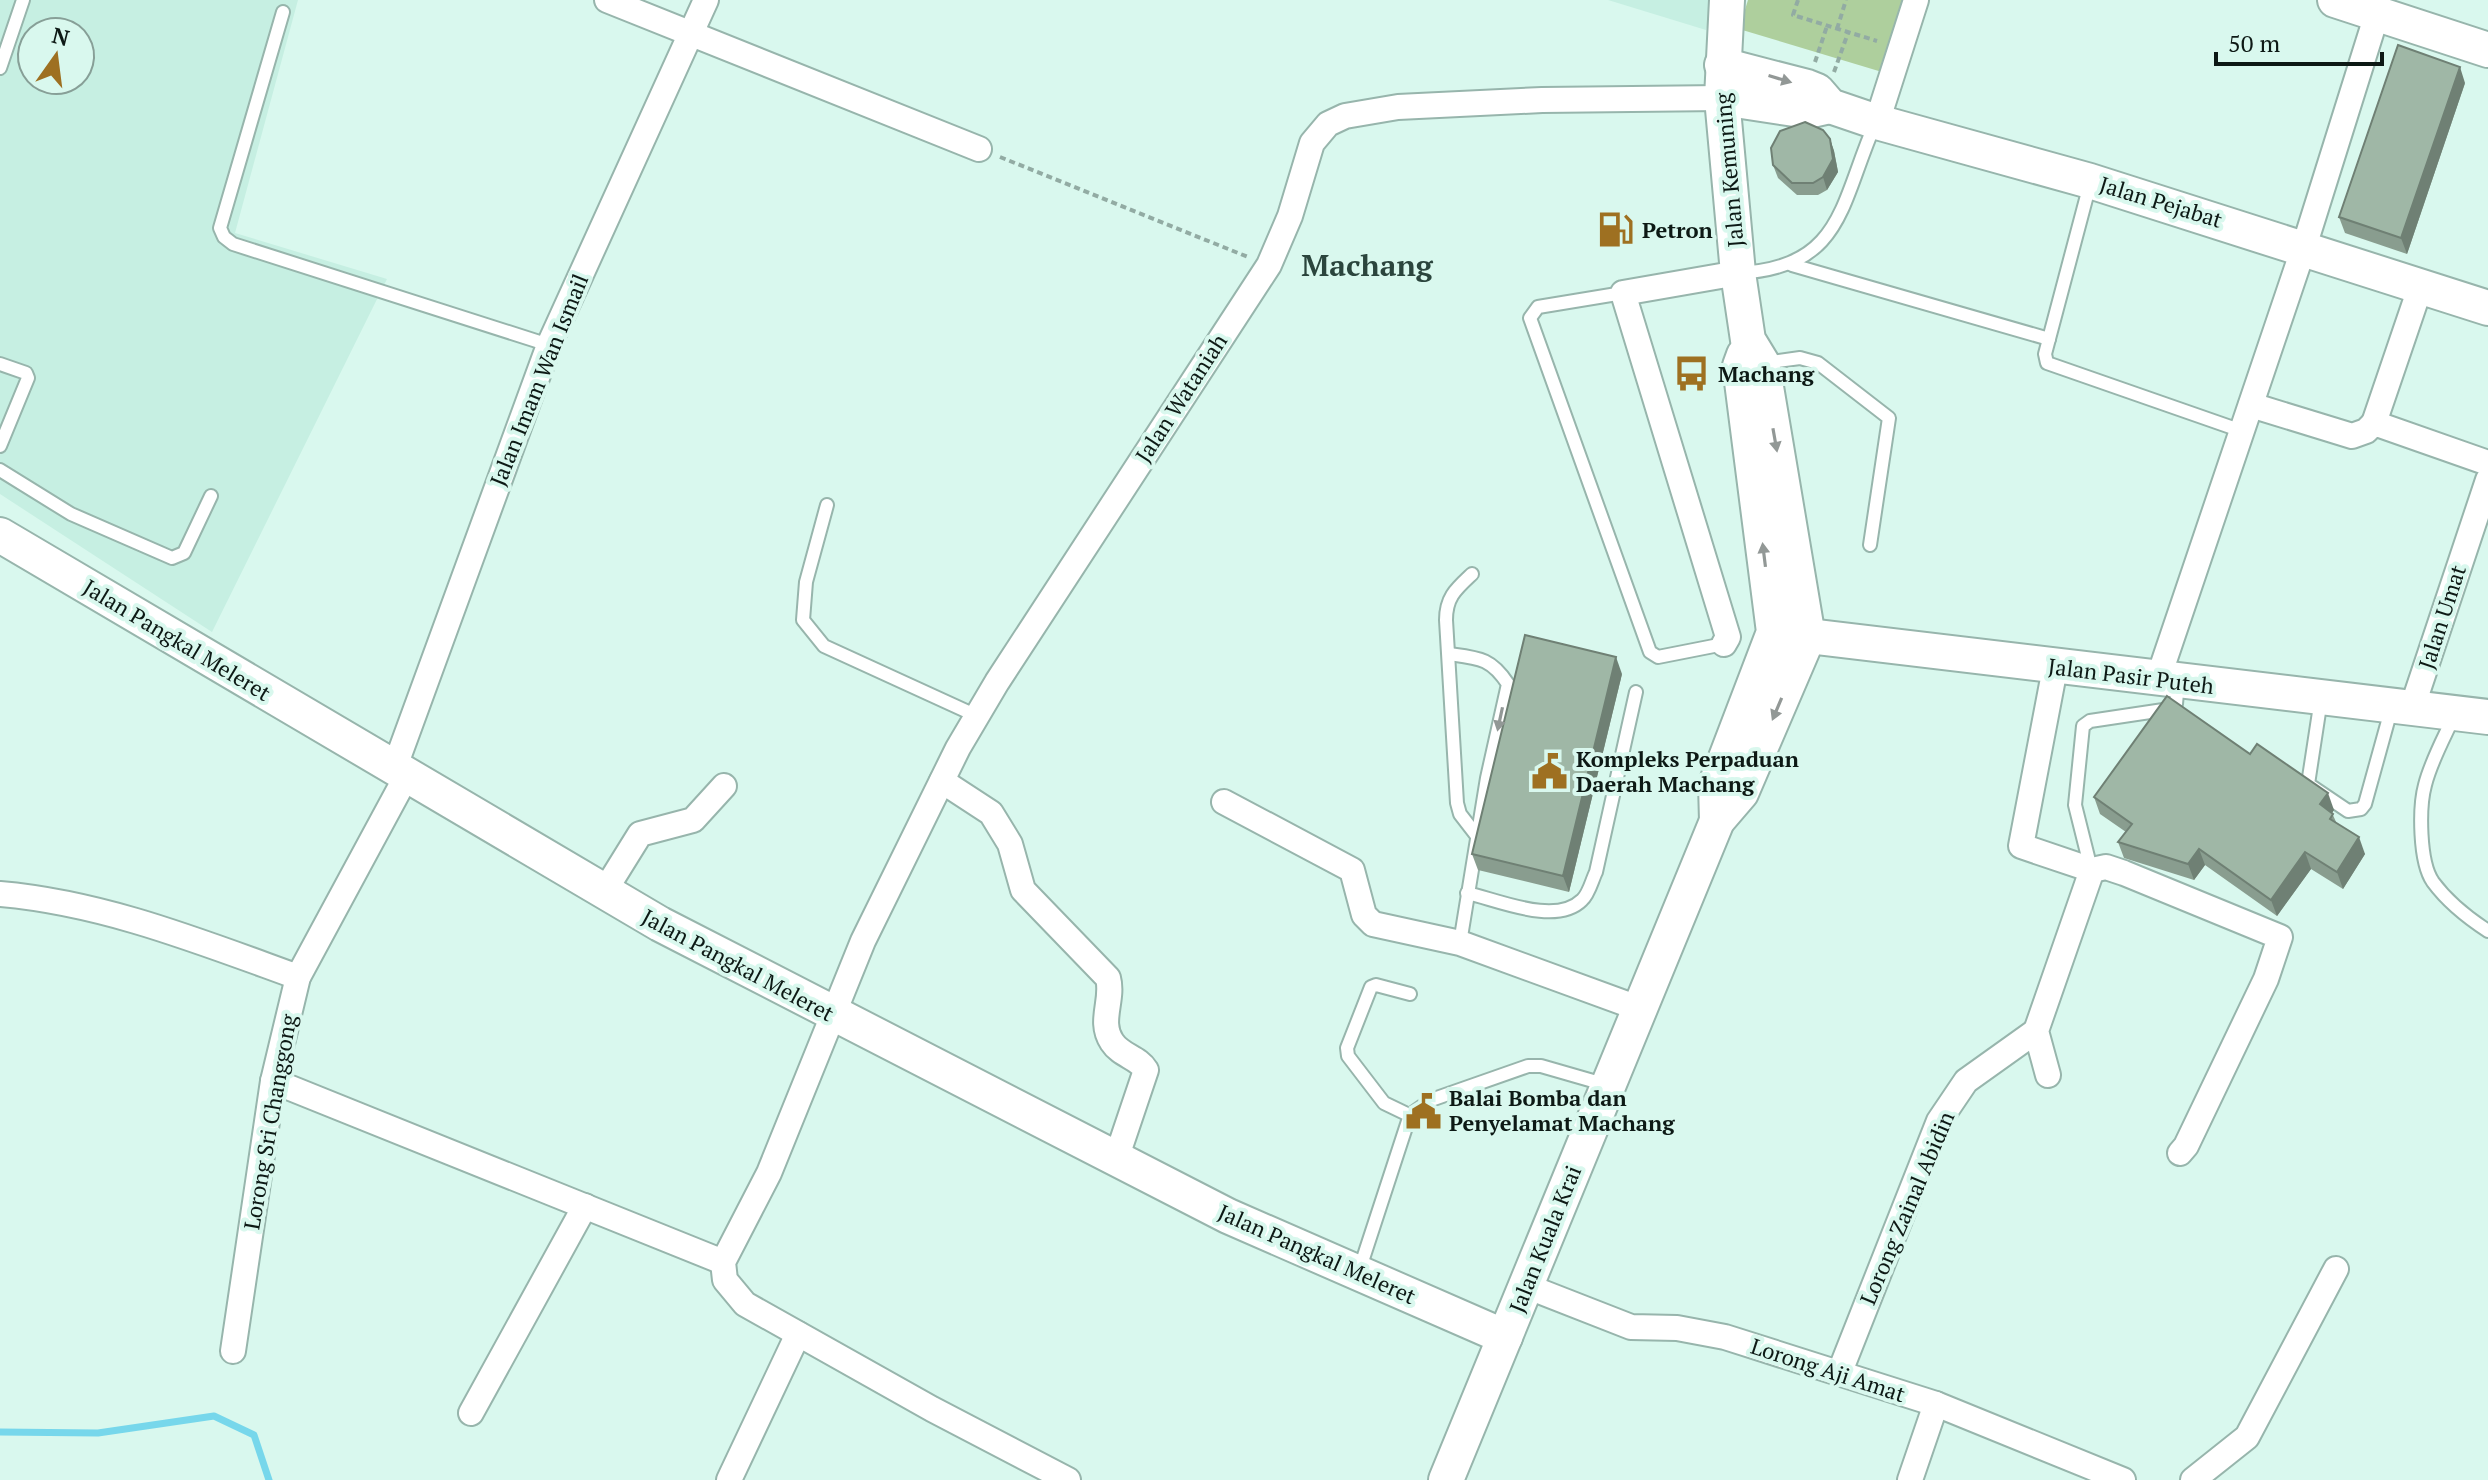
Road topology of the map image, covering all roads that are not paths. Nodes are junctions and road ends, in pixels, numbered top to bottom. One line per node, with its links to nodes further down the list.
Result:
1 (23, 0): 12 (lane)
2 (607, 0): 9 (street)
3 (706, 0): 9 (street, Jalan Imam Wan Ismail)
4 (1727, 0): 11 (main road, Jalan Kemuning)
5 (1916, 0): 15 (street)
6 (2335, 0): 8 (main road)
7 (283, 12): 25 (lane)
8 (2377, 14): 10 (main road); 18 (street)
9 (690, 32): 16 (street); 25 (street, Jalan Imam Wan Ismail)
10 (2488, 50)
11 (1722, 65): 13 (main road, Jalan Pejabat, one-way to 13); 14 (main road, Jalan Kemuning)
12 (0, 68)
13 (1821, 97): 14 (main road, Jalan Pejabat); 15 (main road, Jalan Pejabat)
14 (1722, 98): 20 (main road, Jalan Kemuning); 51 (street, Jalan Wataniah)
15 (1877, 122): 17 (main road, Jalan Pejabat); 19 (lane)
16 (979, 149)
17 (2090, 181): 18 (main road, Jalan Pejabat); 24 (lane)
18 (2304, 247): 21 (main road, Jalan Pejabat); 28 (street)
19 (1792, 265): 20 (lane); 24 (lane)
20 (1738, 273): 22 (street); 26 (main road, Jalan Kemuning)
21 (2421, 285): 23 (main road, Jalan Pejabat); 29 (street)
22 (1623, 293): 43 (street); 43 (lane)
23 (2488, 308)
24 (2049, 339): 30 (lane)
25 (549, 345): 52 (street, Jalan Imam Wan Ismail)
26 (1750, 356): 39 (lane); 41 (main road, Jalan Kemuning, one-way to 26); 42 (main road, Jalan Kemuning, one-way to 42)
27 (0, 364): 31 (lane)
28 (2251, 405): 29 (street); 30 (street)
29 (2374, 423): 32 (street)
30 (2242, 431): 46 (street)
31 (0, 446)
32 (2488, 463)
33 (0, 470): 35 (lane)
34 (2488, 480): 38 (street, Jalan Umat)
35 (211, 496)
36 (827, 505): 51 (lane)
37 (0, 535): 52 (main road, Jalan Pangkal Meleret)
38 (2478, 544): 49 (street, Jalan Umat)
39 (1870, 545)
40 (1472, 574): 44 (lane)
41 (1774, 632): 42 (main road, Jalan Pasir Puteh); 56 (main road, Jalan Kuala Krai)
42 (1808, 637): 45 (main road, Jalan Pasir Puteh); 56 (main road, Jalan Kuala Krai, one-way to 56)
43 (1724, 644)
44 (1449, 654): 57 (lane); 57 (lane, one-way to 57)
45 (2055, 668): 46 (main road, Jalan Pasir Puteh); 58 (street)
46 (2168, 681): 48 (main road, Jalan Pasir Puteh); 58 (lane)
47 (1636, 692): 60 (lane)
48 (2321, 699): 49 (main road, Jalan Pasir Puteh); 49 (lane)
49 (2402, 707): 50 (main road, Jalan Pasir Puteh)
50 (2472, 715): 62 (lane)
51 (977, 716): 53 (street, Jalan Wataniah)
52 (400, 773): 59 (main road, Jalan Pangkal Meleret); 64 (street, Lorong Sri Changgong)
53 (942, 781): 67 (street, Jalan Wataniah); 74 (street)
54 (724, 786): 59 (street)
55 (1224, 802): 63 (street)
56 (1717, 821): 66 (main road, Jalan Kuala Krai)
57 (1477, 836): 60 (lane)
58 (2092, 870): 68 (street); 73 (street)
59 (604, 892): 67 (main road, Jalan Pangkal Meleret)
60 (1467, 893): 63 (lane)
61 (0, 894): 64 (street)
62 (2488, 931)
63 (1460, 943): 66 (street)
64 (298, 977): 70 (street, Lorong Sri Changgong)
65 (1410, 994): 72 (lane)
66 (1638, 1008): 71 (main road, Jalan Kuala Krai)
67 (832, 1015): 74 (main road, Jalan Pangkal Meleret); 76 (street, Jalan Wataniah)
68 (2036, 1031): 69 (street); 83 (street, Lorong Zainal Abidin)
69 (2048, 1075)
70 (273, 1081): 75 (street); 82 (street, Lorong Sri Changgong)
71 (1608, 1085): 72 (lane); 79 (main road, Jalan Kuala Krai)
72 (1411, 1116): 78 (lane)
73 (2180, 1153)
74 (1116, 1159): 78 (main road, Jalan Pangkal Meleret)
75 (585, 1206): 76 (street); 85 (street)
76 (723, 1262): 80 (street)
77 (2336, 1269): 91 (street)
78 (1358, 1274): 81 (main road, Jalan Pangkal Meleret)
79 (1526, 1286): 81 (main road, Jalan Kuala Krai); 83 (street, Lorong Aji Amat)
80 (798, 1334): 86 (street); 87 (street)
81 (1505, 1337): 88 (main road, Jalan Kuala Krai)
82 (233, 1351)
83 (1839, 1374): 84 (street, Lorong Aji Amat)
84 (1936, 1404): 89 (street); 90 (street, Lorong Aji Amat)
85 (471, 1413)
86 (729, 1480)
87 (1068, 1480)
88 (1446, 1480)
89 (1910, 1480)
90 (2123, 1480)
91 (2193, 1480)

